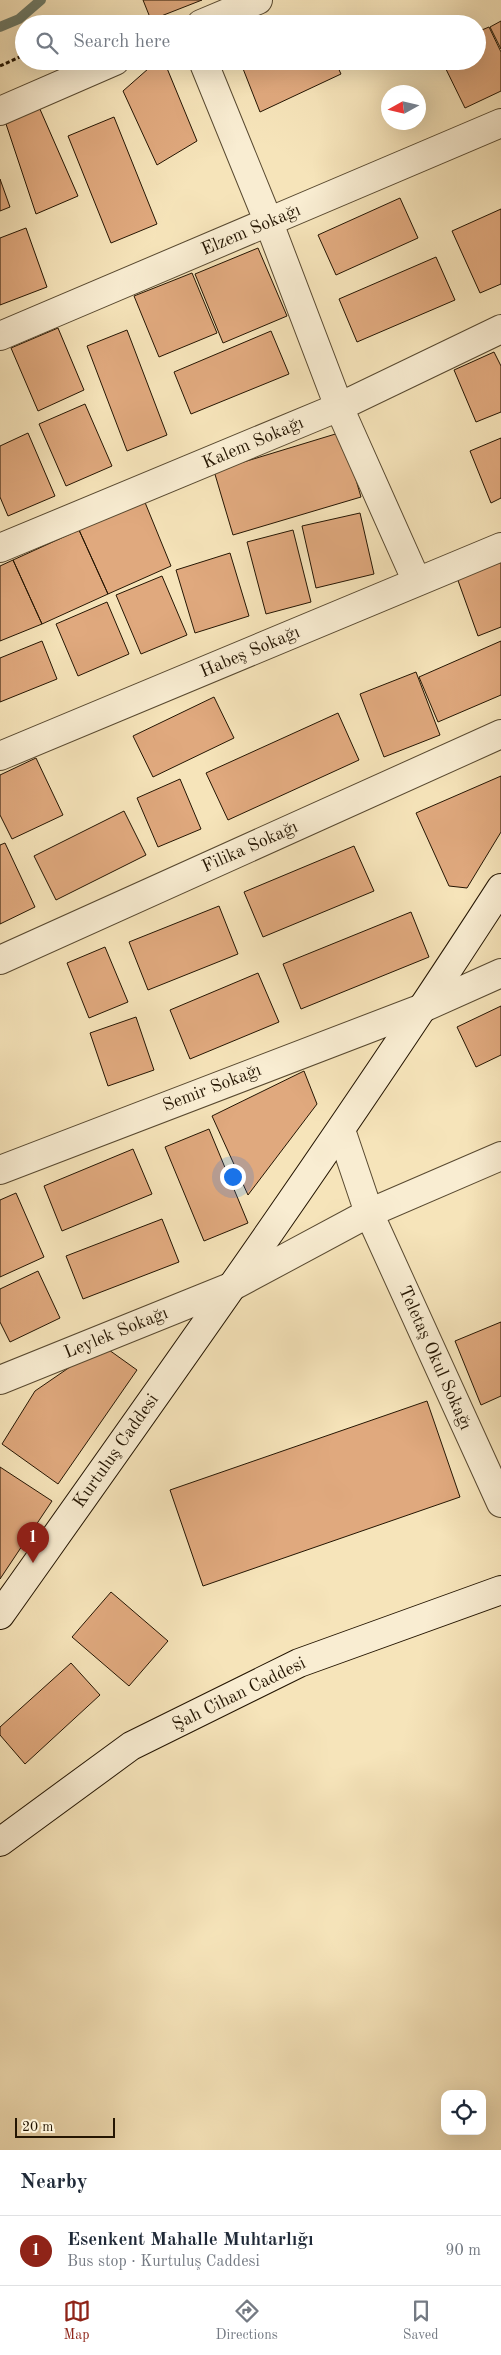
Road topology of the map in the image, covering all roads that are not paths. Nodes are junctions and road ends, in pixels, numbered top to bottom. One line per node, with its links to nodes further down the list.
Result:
1 (258, 0): 2 (street)
2 (222, 15)
3 (94, 70): 5 (street)
4 (207, 70): 7 (street)
5 (0, 111)
6 (501, 123): 7 (street, Elzem Sokağı)
7 (269, 223): 9 (street, Elzem Sokağı); 10 (street)
8 (501, 329): 10 (street, Kalem Sokağı)
9 (0, 336)
10 (339, 407): 12 (street, Kalem Sokağı); 13 (street)
11 (501, 547): 13 (street, Habeş Sokağı)
12 (0, 548)
13 (416, 582): 15 (street, Habeş Sokağı)
14 (501, 734): 17 (street, Filika Sokağı)
15 (0, 756)
16 (501, 888): 19 (street, Kurtuluş Caddesi)
17 (0, 960)
18 (501, 973): 19 (street, Semir Sokağı)
19 (425, 1007): 20 (street, Kurtuluş Caddesi); 22 (street, Semir Sokağı)
20 (341, 1130): 23 (street, Teletaş Okul Sokağı); 24 (street, Kurtuluş Caddesi)
21 (501, 1156): 23 (street, Leylek Sokağı)
22 (0, 1170)
23 (369, 1213): 24 (street, Leylek Sokağı); 26 (street, Teletaş Okul Sokağı)
24 (233, 1286): 25 (street, Leylek Sokağı); 28 (street, Kurtuluş Caddesi)
25 (0, 1380)
26 (501, 1503)
27 (501, 1590): 29 (street, Şah Cihan Caddesi)
28 (0, 1615)
29 (0, 1842)

